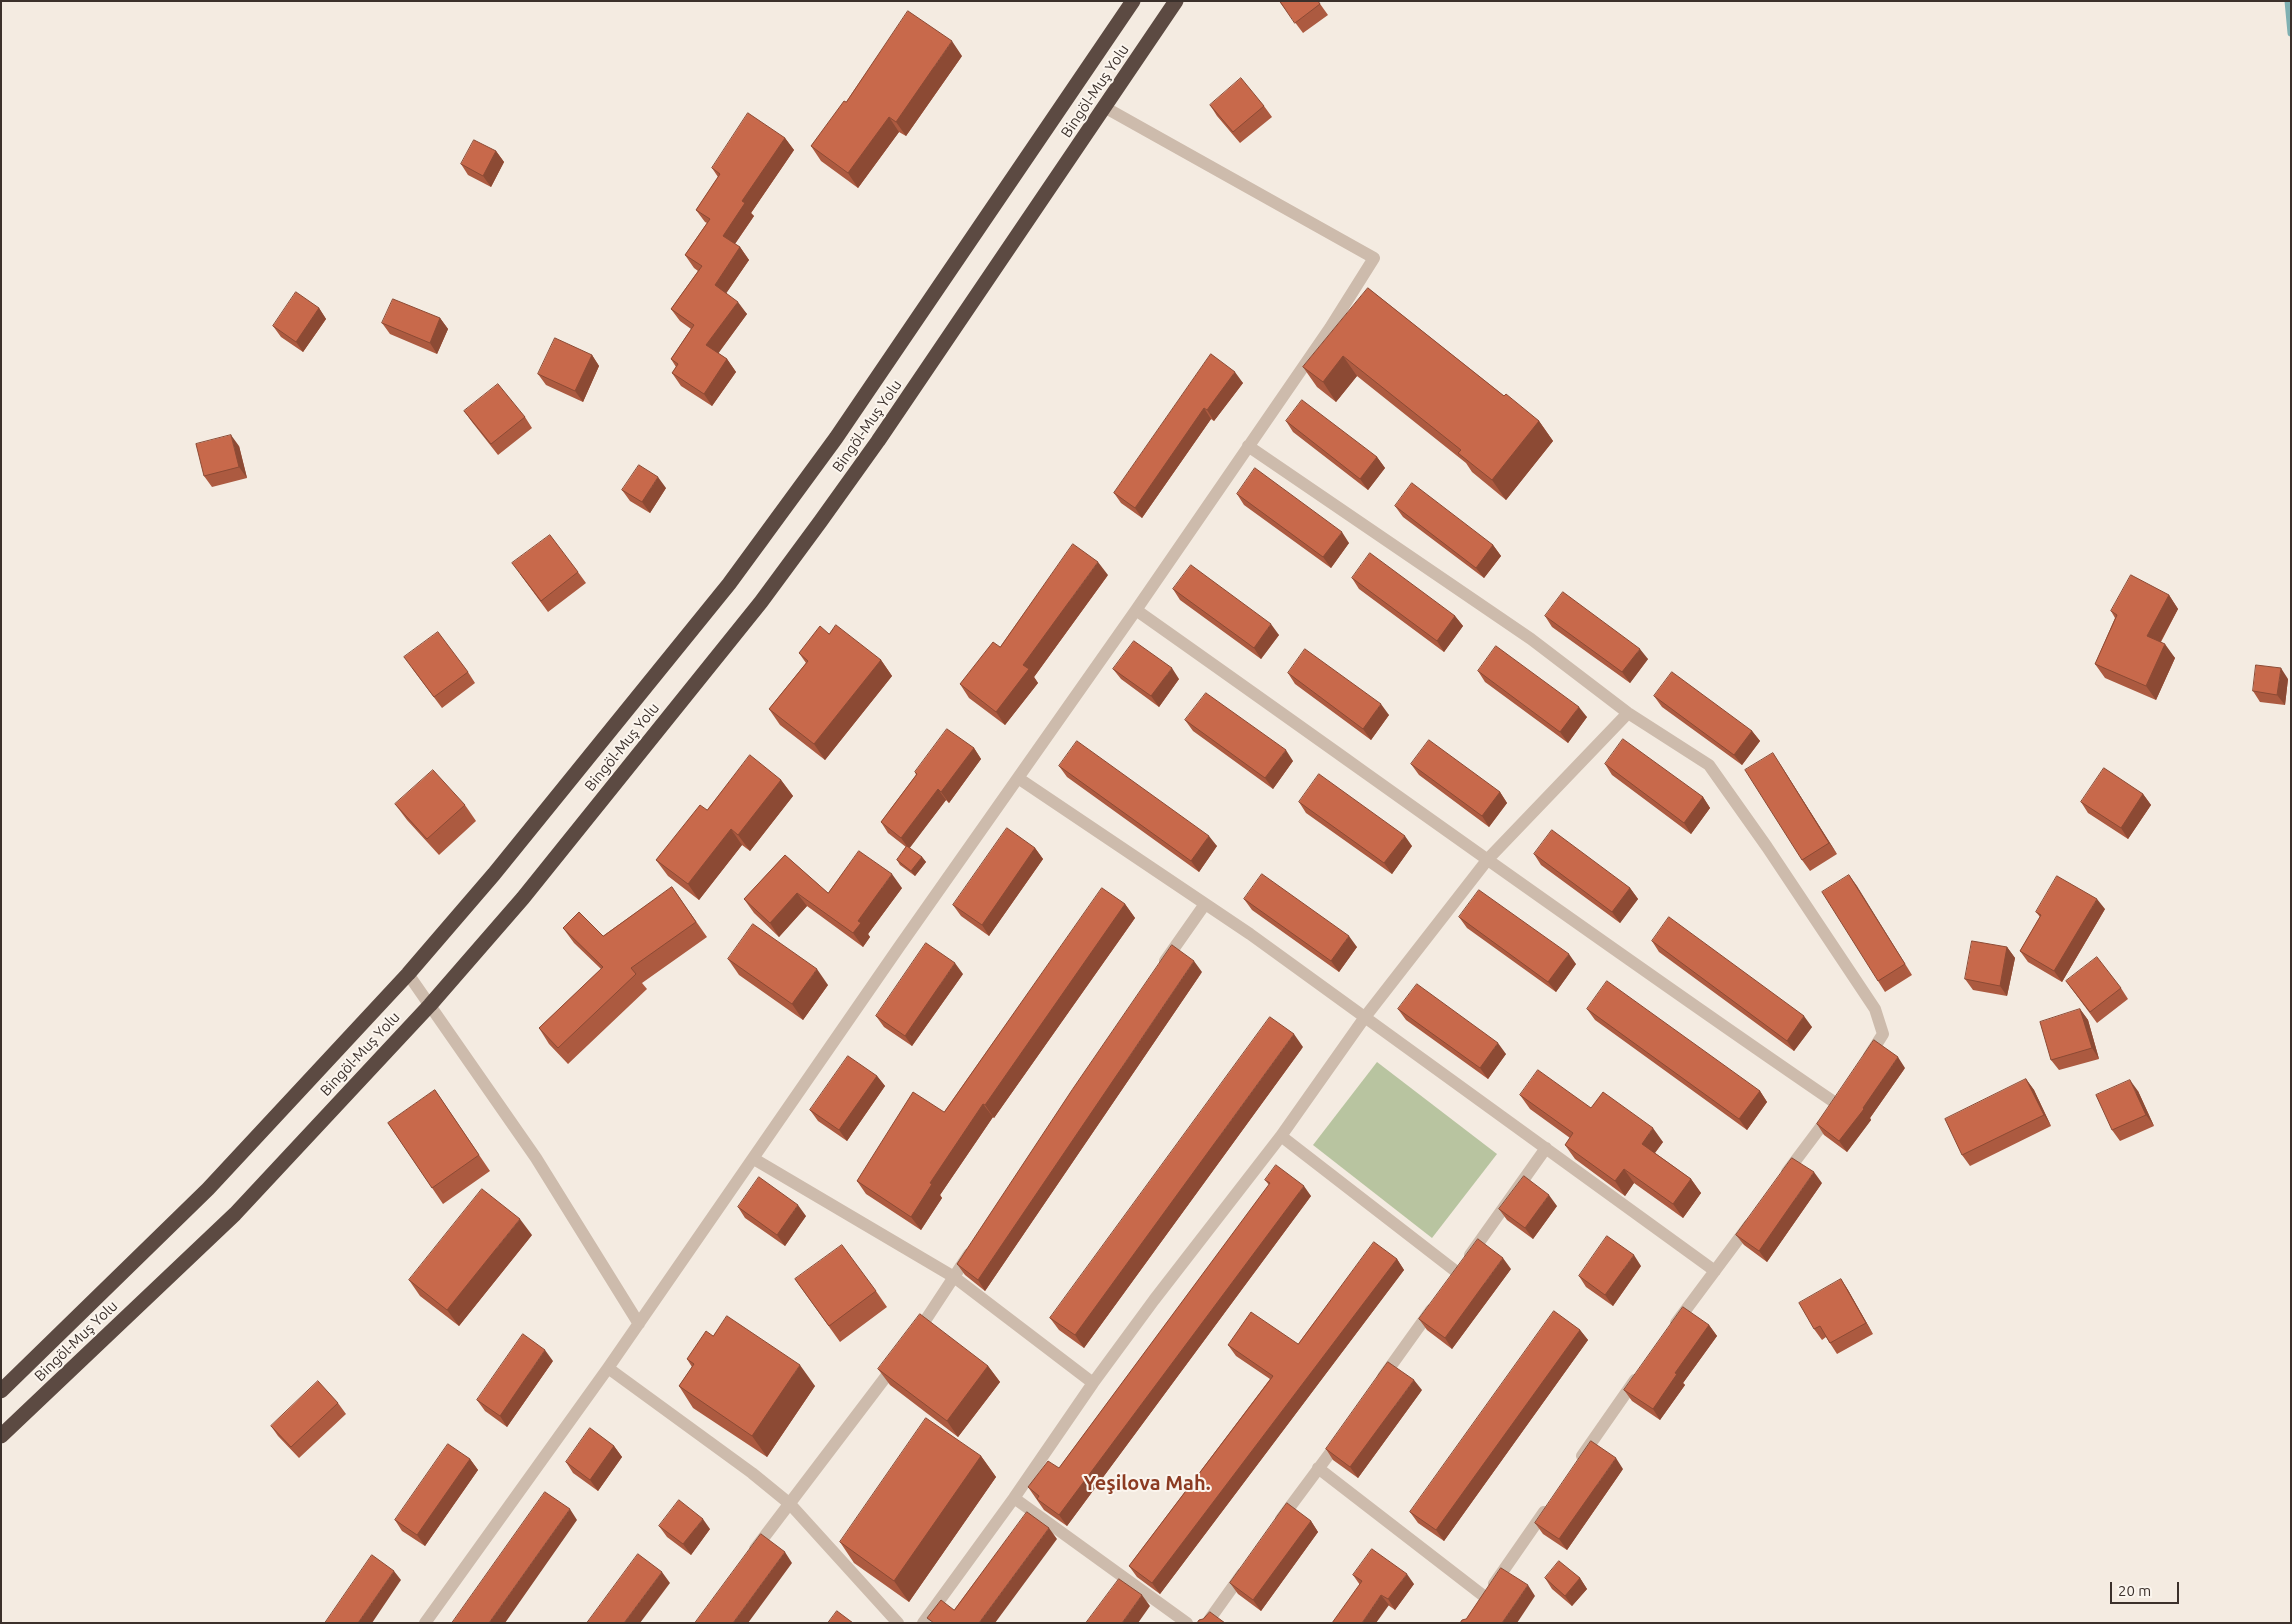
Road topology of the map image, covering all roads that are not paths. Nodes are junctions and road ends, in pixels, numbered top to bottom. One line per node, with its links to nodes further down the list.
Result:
1 (1133, 1): 10 (highway, Bingöl-Muş Yolu)
2 (1176, 1): 3 (highway, Bingöl-Muş Yolu)
3 (1106, 108): 4 (street); 12 (highway, Bingöl-Muş Yolu)
4 (1248, 446): 5 (street); 6 (street)
5 (1136, 610): 7 (street); 8 (street)
6 (1628, 713): 8 (street); 14 (street)
7 (1018, 778): 9 (street); 17 (street)
8 (1488, 859): 13 (street); 18 (street)
9 (1205, 904): 11 (street); 13 (street)
10 (408, 974): 12 (street); 30 (highway, Bingöl-Muş Yolu)
11 (1155, 976)
12 (430, 1005): 24 (street); 32 (highway, Bingöl-Muş Yolu)
13 (1365, 1017): 15 (street); 16 (street)
14 (1862, 1066)
15 (1282, 1136): 16 (street); 28 (street)
16 (1546, 1148): 21 (street)
17 (754, 1159): 22 (street); 24 (street)
18 (1779, 1184)
19 (1756, 1215): 21 (street)
20 (976, 1244): 22 (street)
21 (1715, 1271): 25 (street)
22 (954, 1277): 28 (street); 37 (street)
23 (1441, 1296): 29 (street)
24 (639, 1324): 26 (street)
25 (1669, 1333)
26 (608, 1368): 37 (street); 43 (street)
27 (1641, 1372): 34 (street)
28 (1093, 1383): 35 (street)
29 (1374, 1390)
30 (1, 1392)
31 (1346, 1429): 33 (street)
32 (1, 1436)
33 (1318, 1468): 38 (street); 41 (street)
34 (1574, 1468)
35 (1014, 1498): 45 (street); 46 (street)
36 (1552, 1500): 41 (street)
37 (790, 1504): 39 (street); 44 (street)
38 (1274, 1530)
39 (747, 1559)
40 (1251, 1561): 47 (street)
41 (1485, 1597): 42 (street)
42 (1477, 1610)
43 (425, 1623)
44 (898, 1623)
45 (923, 1623)
46 (1187, 1623)
47 (1207, 1623)

